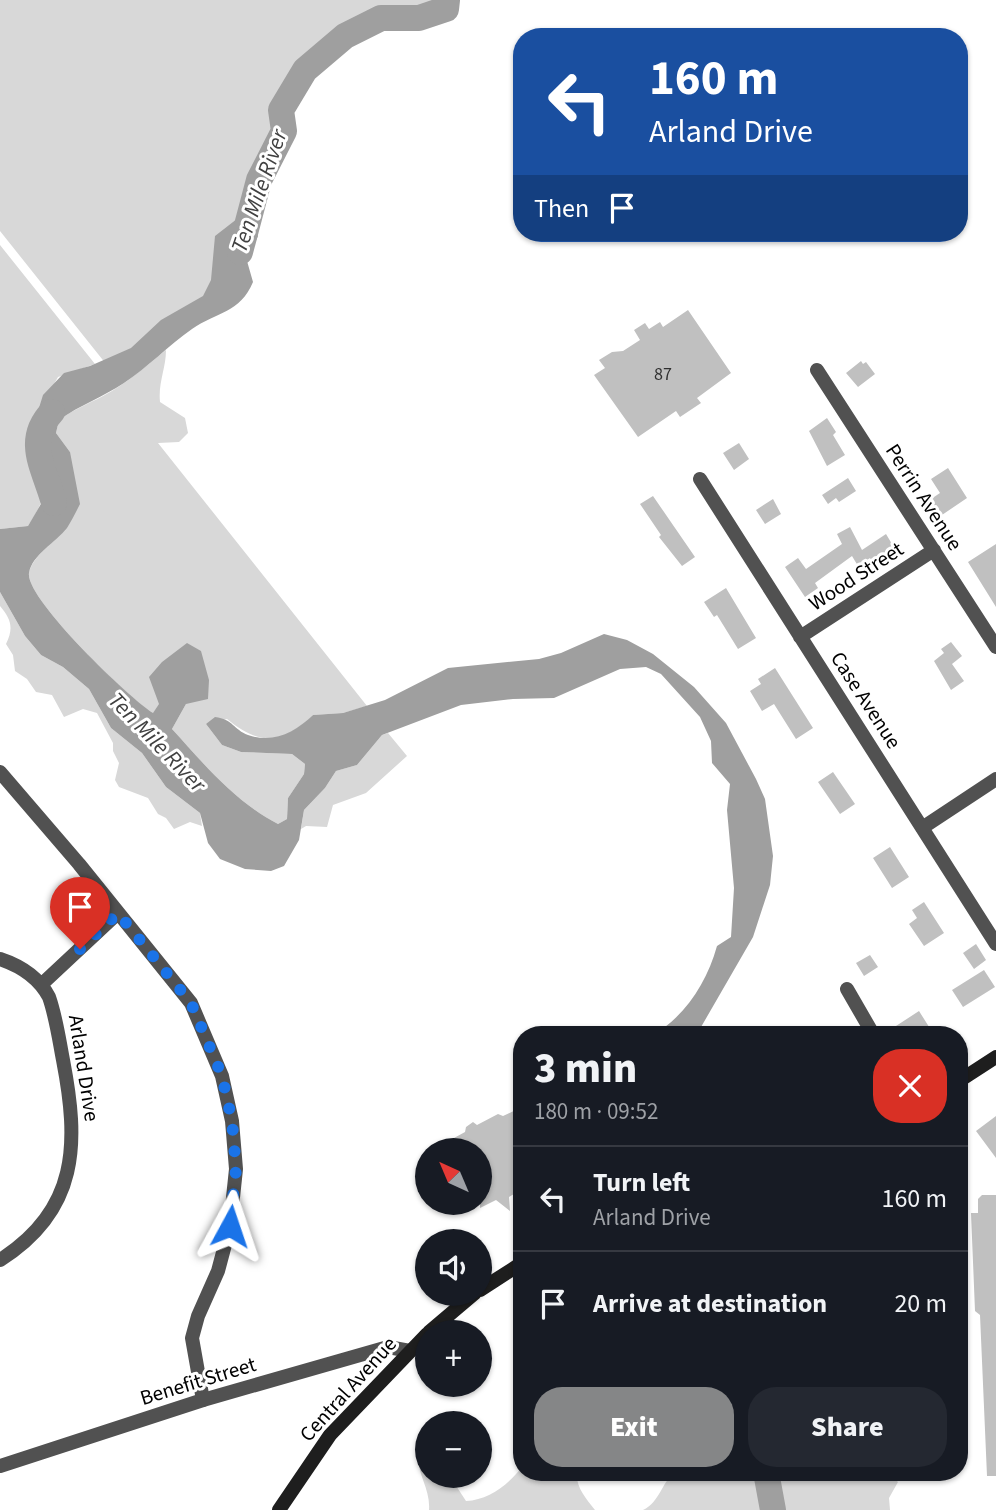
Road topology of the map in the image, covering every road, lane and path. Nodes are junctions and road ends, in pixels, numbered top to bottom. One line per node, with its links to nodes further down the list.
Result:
1 (817, 370): 3 (street, Perrin Avenue)
2 (699, 479): 4 (street, Case Avenue)
3 (934, 550): 4 (street, Wood Street); 5 (street, Perrin Avenue)
4 (800, 637): 8 (street, Case Avenue)
5 (996, 647)
6 (0, 772): 9 (street)
7 (996, 779): 8 (street)
8 (922, 828): 10 (street, Case Avenue)
9 (118, 913): 12 (street); 24 (street)
10 (996, 944)
11 (0, 959): 12 (street)
12 (42, 984): 17 (street, Arland Drive)
13 (847, 989): 14 (street)
14 (868, 1026)
15 (996, 1057): 16 (main road)
16 (968, 1075)
17 (0, 1260)
18 (513, 1269): 19 (main road)
19 (492, 1282)
20 (460, 1306): 21 (main road, Central Avenue)
21 (443, 1320)
22 (415, 1346): 23 (main road, Central Avenue)
23 (410, 1351): 24 (street, Benefit Street); 26 (main road, Central Avenue)
24 (203, 1401): 25 (street, Benefit Street)
25 (0, 1466)
26 (279, 1510)

